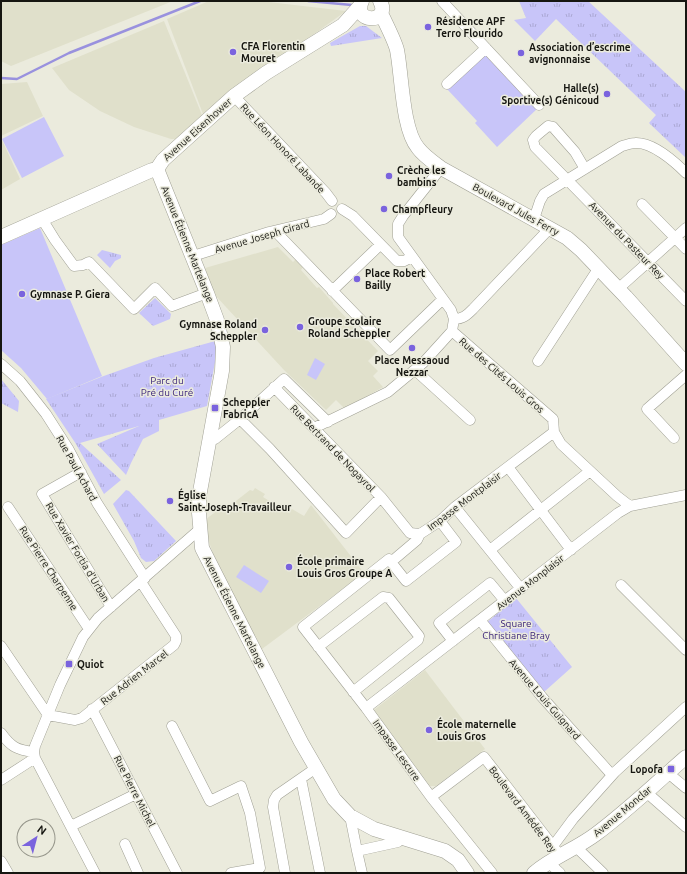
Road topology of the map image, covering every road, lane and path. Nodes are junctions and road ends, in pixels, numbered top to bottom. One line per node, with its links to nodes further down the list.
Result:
1 (442, 1): 3 (street)
2 (373, 7): 5 (street, Avenue Eisenhower); 7 (street, Boulevard Jules Ferry)
3 (486, 48): 4 (street); 6 (street)
4 (447, 84)
5 (234, 96): 9 (street, Avenue Eisenhower); 12 (street, Rue Léon Honoré Labande)
6 (540, 105)
7 (441, 168): 17 (street, Boulevard Jules Ferry); 26 (street)
8 (585, 169): 10 (street); 11 (street); 11 (street, Avenue du Pasteur Rey)
9 (157, 170): 16 (street, Avenue Eisenhower); 25 (street, Avenue Étienne Martelange)
10 (686, 173)
11 (568, 179): 17 (street); 27 (street, Avenue du Pasteur Rey)
12 (332, 201): 14 (street); 15 (street)
13 (642, 204): 22 (street)
14 (342, 209): 15 (street); 23 (street)
15 (331, 214): 20 (street, Avenue Joseph Girard)
16 (42, 218): 21 (street, Avenue Eisenhower); 31 (street)
17 (534, 219): 18 (street, Boulevard Jules Ferry)
18 (550, 228): 28 (street, Boulevard Jules Ferry); 34 (street)
19 (686, 228): 22 (street)
20 (275, 231): 25 (street, Avenue Joseph Girard); 30 (street)
21 (1, 237)
22 (675, 238): 24 (street); 27 (street)
23 (380, 245): 26 (street); 30 (street)
24 (686, 249)
25 (193, 256): 31 (street, Avenue Étienne Martelange)
26 (412, 257): 32 (street)
27 (648, 262): 29 (street); 33 (street, Avenue du Pasteur Rey)
28 (598, 269): 29 (street, Boulevard Jules Ferry); 36 (street)
29 (618, 289): 38 (street, Boulevard Jules Ferry)
30 (332, 291): 32 (street)
31 (207, 293): 48 (street, Avenue Étienne Martelange)
32 (443, 299): 34 (street)
33 (686, 301)
34 (454, 319): 35 (street)
35 (452, 331): 39 (street); 46 (street, Rue des Cités Louis Gros)
36 (538, 360)
37 (1, 364): 51 (street, Rue Paul Achard)
38 (686, 364)
39 (415, 370): 43 (street); 44 (street)
40 (686, 375): 47 (street)
41 (274, 387): 42 (street); 44 (street); 45 (street, Rue Bertrand de Nogayrol)
42 (240, 419): 48 (street); 53 (street, Rue Bertrand de Nogayrol)
43 (470, 420)
44 (328, 422): 45 (street)
45 (314, 428): 53 (street, Rue Bertrand de Nogayrol)
46 (554, 432): 49 (street, Impasse Montplaisir); 50 (street, Rue des Cités Louis Gros)
47 (674, 438)
48 (209, 439): 59 (street, Avenue Étienne Martelange)
49 (508, 467): 56 (street, Impasse Montplaisir); 57 (street)
50 (590, 471): 54 (street, Rue des Cités Louis Gros); 57 (street)
51 (80, 472): 64 (street, Rue Paul Achard); 68 (street, Rue Xavier Fortia d'Urban)
52 (686, 495): 54 (street, Avenue Monplaisir)
53 (381, 497): 60 (street)
54 (630, 506): 62 (street, Avenue Monplaisir)
55 (8, 507): 71 (street, Rue Pierre Charpenne)
56 (456, 507): 58 (street, Impasse Montplaisir); 61 (street)
57 (540, 510): 61 (street); 62 (street)
58 (440, 521): 60 (street, Impasse Montplaisir); 63 (street)
59 (200, 529): 64 (street); 85 (street, Avenue Étienne Martelange)
60 (420, 534): 63 (street, Impasse Montplaisir)
61 (490, 550): 66 (street)
62 (571, 550): 66 (street, Avenue Monplaisir)
63 (391, 562): 70 (street, Impasse Montplaisir)
64 (143, 580): 68 (street); 79 (street, Rue Adrien Marcel)
65 (621, 585): 75 (street)
66 (521, 589): 67 (street, Avenue Monplaisir)
67 (505, 601): 69 (street, Avenue Monplaisir); 72 (street)
68 (111, 607): 71 (street)
69 (480, 620): 72 (street, Avenue Monplaisir); 87 (street, Avenue Louis Guignard)
70 (303, 627): 74 (street, Impasse Lescure)
71 (89, 630): 80 (street)
72 (453, 641): 78 (street, Avenue Monplaisir)
73 (1, 646): 80 (street)
74 (318, 647): 76 (street, Impasse Lescure); 76 (street)
75 (686, 650)
76 (353, 692): 78 (street, Impasse Lescure)
77 (686, 707): 87 (street)
78 (366, 708): 93 (street, Impasse Lescure)
79 (92, 709): 80 (street, Rue Adrien Marcel); 92 (street, Rue Pierre Michel)
80 (48, 715): 83 (street)
81 (172, 726): 107 (street)
82 (1, 733): 83 (street)
83 (35, 755): 89 (street); 95 (street)
84 (686, 757): 86 (street, Avenue Monclar)
85 (316, 768): 88 (street); 94 (street, Avenue Étienne Martelange)
86 (668, 773): 90 (street); 91 (street, Avenue Monclar)
87 (612, 775): 101 (street)
88 (301, 779): 108 (street); 109 (street)
89 (1, 780)
90 (686, 788)
91 (646, 792): 96 (street); 99 (street, Avenue Monclar)
92 (136, 794): 95 (street); 106 (street, Rue Pierre Michel)
93 (431, 796): 101 (street, Boulevard Amédée Rey); 112 (street, Impasse Lescure)
94 (350, 816): 97 (street, Avenue Étienne Martelange); 100 (street)
95 (72, 826): 104 (street)
96 (686, 827)
97 (401, 838): 100 (street); 111 (street, Avenue Étienne Martelange)
98 (125, 844): 105 (street)
99 (576, 847): 101 (street, Avenue Monclar); 115 (street)
100 (357, 851): 110 (street)
101 (553, 855): 113 (street, Avenue Monclar); 114 (street)
102 (1, 861): 103 (street)
103 (8, 873)
104 (95, 873)
105 (138, 873)
106 (177, 873)
107 (231, 873)
108 (285, 873)
109 (320, 873)
110 (362, 873)
111 (467, 873)
112 (492, 873)
113 (534, 873)
114 (560, 873)
115 (603, 873)

